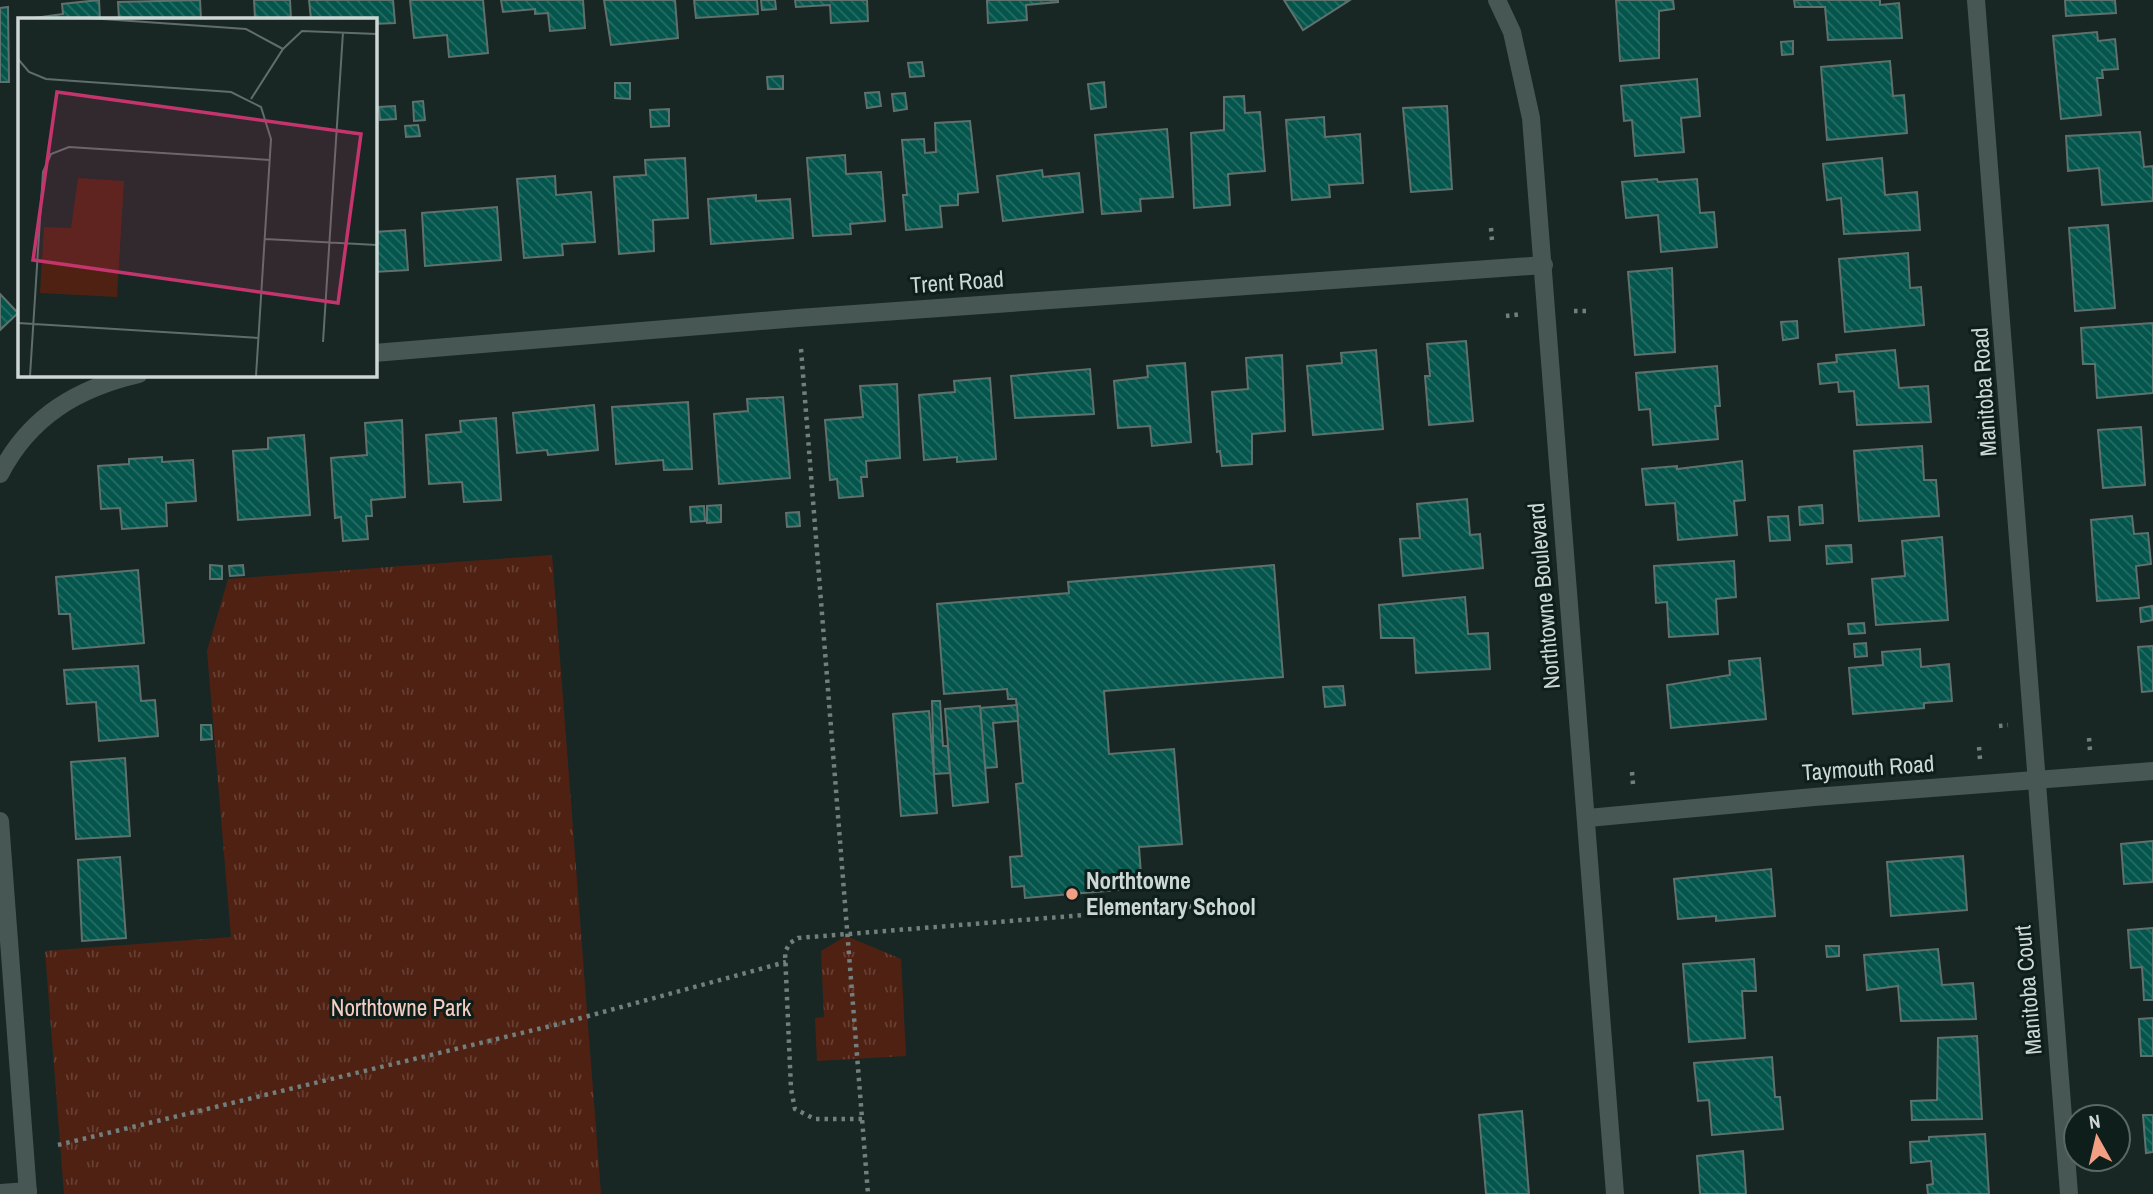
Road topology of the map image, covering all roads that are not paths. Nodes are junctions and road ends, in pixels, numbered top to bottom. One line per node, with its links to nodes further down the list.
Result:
1 (1497, 0): 3 (street, Northtowne Boulevard)
2 (1976, 0): 8 (street, Manitoba Road)
3 (1544, 265): 4 (street, Trent Road); 9 (street, Northtowne Boulevard)
4 (376, 354)
5 (131, 376): 6 (street)
6 (0, 474)
7 (2153, 771): 8 (street, Taymouth Road)
8 (2036, 781): 9 (street, Taymouth Road); 14 (street, Manitoba Court)
9 (1588, 818): 13 (street, Northtowne Boulevard)
10 (0, 821): 12 (street)
11 (0, 1193): 12 (street)
12 (28, 1193)
13 (1615, 1194)
14 (2069, 1194)

